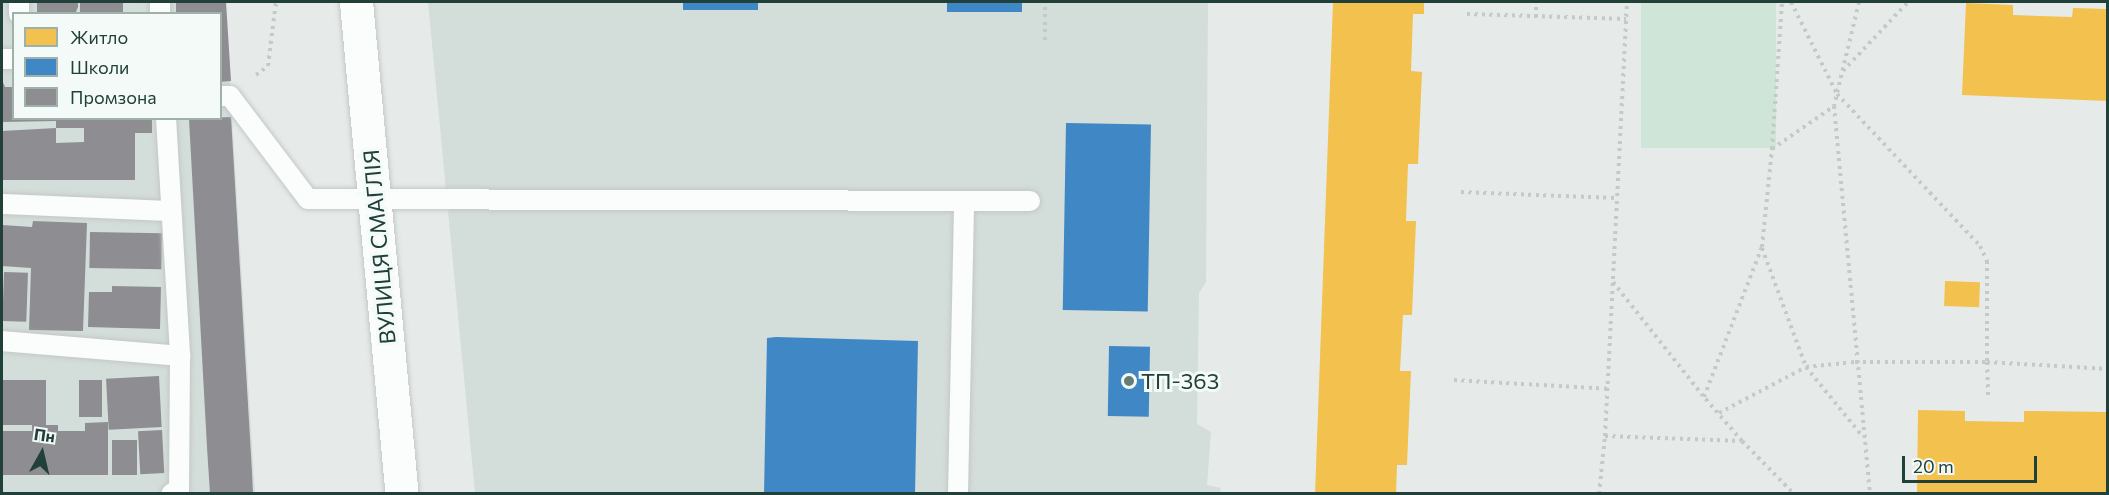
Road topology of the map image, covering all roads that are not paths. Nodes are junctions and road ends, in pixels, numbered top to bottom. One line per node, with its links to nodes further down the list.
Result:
1 (356, 2): 4 (street, ВУЛИЦЯ СМАГЛІЯ)
2 (225, 96): 4 (lane)
3 (166, 120): 8 (lane)
4 (375, 200): 5 (lane); 12 (street, ВУЛИЦЯ СМАГЛІЯ)
5 (964, 201): 6 (lane); 13 (lane)
6 (1030, 201)
7 (2, 204): 8 (lane)
8 (171, 212): 10 (lane)
9 (2, 341): 10 (lane)
10 (180, 356): 11 (lane)
11 (171, 494)
12 (402, 494)
13 (958, 494)

